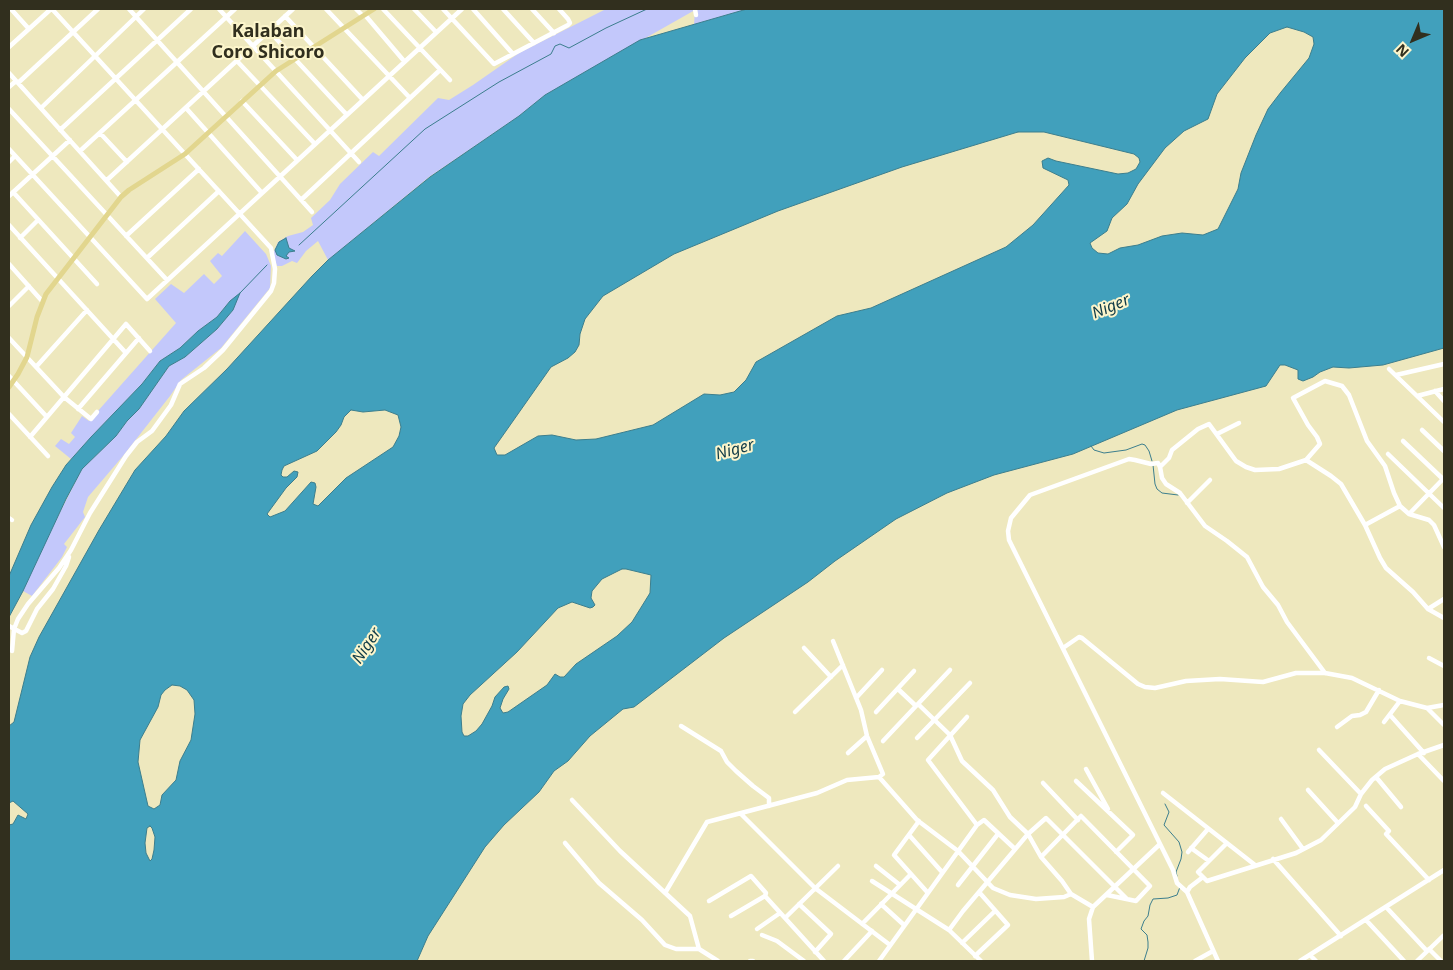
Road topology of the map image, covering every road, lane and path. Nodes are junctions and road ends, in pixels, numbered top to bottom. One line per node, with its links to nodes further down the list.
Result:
1 (11, 9): 29 (street)
2 (52, 9): 29 (street); 31 (street)
3 (98, 9): 31 (street)
4 (129, 9): 25 (street)
5 (144, 9): 25 (street)
6 (191, 9): 34 (street)
7 (218, 9): 26 (street)
8 (236, 9): 26 (street)
9 (293, 9): 23 (street)
10 (326, 9): 28 (street)
11 (356, 9): 24 (street)
12 (374, 9): 24 (main road)
13 (383, 9): 39 (street)
14 (414, 9): 32 (street)
15 (443, 9): 27 (street)
16 (462, 9): 27 (street)
17 (473, 9): 40 (street)
18 (503, 9): 35 (street)
19 (532, 9): 33 (street)
20 (559, 9): 33 (street)
21 (695, 9): 22 (street)
22 (696, 15)
23 (286, 16): 30 (street); 38 (street)
24 (364, 16): 28 (main road); 45 (street)
25 (136, 17): 34 (street); 41 (street)
26 (226, 17): 37 (street); 44 (street)
27 (452, 18): 32 (street); 40 (street)
28 (344, 28): 38 (main road); 49 (street)
29 (29, 29): 36 (street)
30 (269, 31): 37 (street); 42 (street)
31 (73, 32): 41 (street); 52 (street)
32 (436, 32): 39 (street)
33 (554, 33): 35 (street)
34 (157, 40): 44 (street); 50 (street)
35 (534, 42): 40 (street)
36 (10, 44)
37 (253, 46): 43 (street); 47 (street)
38 (314, 46): 42 (main road); 58 (street)
39 (420, 47): 45 (street); 46 (street)
40 (514, 54)
41 (95, 56): 50 (street); 60 (street)
42 (294, 58): 47 (main road); 63 (street)
43 (237, 61): 53 (street); 55 (street)
44 (177, 62): 55 (street); 57 (street)
45 (404, 62): 49 (street)
46 (440, 70): 51 (street); 56 (street)
47 (276, 71): 53 (main road); 67 (street)
48 (9, 73): 52 (street)
49 (389, 76): 56 (street); 58 (street)
50 (116, 78): 57 (street); 66 (street)
51 (450, 80)
52 (17, 82): 54 (street); 60 (street)
53 (259, 85): 59 (main road); 71 (street)
54 (9, 87)
55 (203, 92): 61 (street); 64 (street)
56 (410, 98): 74 (street)
57 (136, 100): 65 (street); 68 (street)
58 (362, 100): 63 (street)
59 (242, 101): 64 (main road); 78 (street)
60 (41, 108): 66 (street)
61 (186, 108): 65 (street); 69 (street)
62 (9, 109): 77 (street)
63 (347, 115): 67 (street)
64 (226, 117): 69 (main road); 84 (street)
65 (162, 129): 75 (street); 80 (street)
66 (60, 130): 70 (street)
67 (330, 130): 71 (street); 74 (street)
68 (100, 133): 73 (street); 80 (street)
69 (209, 133): 75 (main road); 87 (street)
70 (70, 140): 73 (street); 77 (street)
71 (315, 144): 78 (street)
72 (9, 149): 76 (street)
73 (80, 151): 85 (street)
74 (351, 153): 81 (street); 90 (street)
75 (185, 154): 82 (street); 89 (main road)
76 (15, 156): 79 (street); 83 (street)
77 (52, 156): 83 (street); 93 (street)
78 (297, 160): 84 (street)
79 (9, 162)
80 (127, 162): 85 (street)
81 (359, 162)
82 (199, 169): 86 (street); 96 (street)
83 (32, 175): 88 (street); 98 (street)
84 (280, 177): 87 (street); 90 (street)
85 (107, 180): 89 (street)
86 (219, 191): 92 (street); 99 (street)
87 (262, 193): 92 (street)
88 (11, 194): 94 (street)
89 (121, 196): 93 (main road)
90 (301, 200): 91 (street)
91 (312, 212)
92 (239, 214): 103 (street); 151 (street)
93 (107, 215): 96 (street); 98 (main road)
94 (38, 220): 97 (street); 100 (street)
95 (9, 226): 97 (street)
96 (126, 236): 99 (street)
97 (20, 238): 102 (street)
98 (90, 238): 100 (main road); 103 (street)
99 (147, 258): 103 (street)
100 (74, 259): 102 (main road); 104 (street)
101 (9, 264): 105 (street)
102 (58, 279): 106 (main road); 108 (street)
103 (167, 280)
104 (97, 284)
105 (29, 286): 106 (street); 107 (street)
106 (42, 301): 114 (main road)
107 (9, 306)
108 (87, 310): 111 (street); 116 (street)
109 (9, 338): 114 (street)
110 (139, 338): 111 (street); 112 (street); 113 (street)
111 (114, 339): 113 (street); 125 (street)
112 (150, 351)
113 (126, 353): 127 (street)
114 (27, 357): 116 (street); 120 (main road)
115 (1444, 364): 118 (street)
116 (36, 367): 125 (street)
117 (1390, 369): 118 (street)
118 (1396, 375): 124 (street)
119 (9, 376): 120 (street)
120 (13, 381): 121 (main road); 130 (street)
121 (9, 387)
122 (1444, 389): 123 (street)
123 (1435, 391): 124 (street); 126 (street)
124 (1417, 396): 131 (street)
125 (64, 397): 127 (street); 130 (street)
126 (1444, 401)
127 (78, 409): 128 (street)
128 (97, 412)
129 (9, 414): 135 (street)
130 (47, 417): 135 (street)
131 (1444, 422)
132 (1239, 423): 134 (street)
133 (1422, 430): 137 (street)
134 (1217, 434): 140 (street); 141 (street)
135 (30, 437): 139 (street)
136 (1403, 441): 142 (street)
137 (1444, 451)
138 (1388, 454): 144 (street)
139 (48, 456)
140 (1306, 460): 146 (street); 149 (street)
141 (1160, 467): 145 (street); 159 (street)
142 (1444, 479): 144 (street)
143 (1210, 480): 145 (street)
144 (1429, 494): 147 (street); 148 (street)
145 (1187, 503): 167 (street)
146 (1400, 506): 148 (street); 149 (street)
147 (1444, 508)
148 (1409, 514): 150 (street)
149 (1365, 525): 153 (street)
150 (1444, 547)
151 (71, 550): 156 (street); 156 (street)
152 (1444, 599): 153 (street)
153 (1428, 609): 154 (street)
154 (1444, 618)
155 (9, 626): 156 (street)
156 (14, 629): 160 (street)
157 (833, 641): 162 (street)
158 (804, 648): 168 (street)
159 (1063, 648): 167 (street); 223 (street)
160 (12, 651)
161 (1429, 658): 163 (street)
162 (843, 665): 168 (street); 172 (street)
163 (1444, 666)
164 (882, 670): 172 (street)
165 (950, 670): 174 (street)
166 (914, 671): 170 (street)
167 (1325, 673): 171 (street)
168 (831, 677): 179 (street)
169 (970, 683): 183 (street)
170 (898, 688): 174 (street); 180 (street)
171 (1378, 690): 173 (street); 187 (street)
172 (856, 698): 189 (street)
173 (1400, 701): 177 (street); 181 (street)
174 (917, 704): 183 (street); 191 (street)
175 (1444, 704): 176 (street)
176 (1437, 706): 177 (street); 178 (street)
177 (1427, 708): 185 (street)
178 (1444, 709)
179 (795, 712)
180 (876, 712)
181 (1390, 715): 184 (street); 195 (street)
182 (966, 717): 188 (street)
183 (935, 720): 188 (street); 190 (street)
184 (1384, 722)
185 (1444, 725)
186 (681, 726): 206 (street)
187 (1337, 727)
188 (950, 735): 215 (street); 218 (street)
189 (867, 736): 194 (street); 197 (street)
190 (917, 738)
191 (883, 741)
192 (1444, 745): 195 (street)
193 (1319, 750): 204 (street)
194 (848, 753)
195 (1421, 754): 198 (street); 200 (street)
196 (1086, 769): 209 (street)
197 (880, 777): 206 (street); 213 (street)
198 (1376, 777): 204 (street); 208 (street)
199 (1076, 781): 209 (street)
200 (1444, 781)
201 (1043, 783): 212 (street)
202 (1308, 790): 214 (street)
203 (1163, 793): 216 (street)
204 (1361, 794): 214 (street)
205 (572, 800): 247 (street)
206 (769, 806): 210 (street)
207 (1366, 806): 240 (street)
208 (1400, 807)
209 (1110, 813): 227 (street)
210 (741, 814): 246 (street); 247 (street)
211 (1281, 819): 225 (street)
212 (1078, 820): 220 (street); 227 (street)
213 (919, 821): 219 (street); 226 (street)
214 (1338, 823): 225 (street)
215 (976, 825): 217 (street); 226 (street)
216 (1208, 829): 222 (street); 230 (street)
217 (998, 834): 224 (street); 234 (street)
218 (1028, 834): 220 (street); 224 (street); 228 (street)
219 (909, 835): 237 (street); 238 (street)
220 (1063, 835): 228 (street); 245 (street)
221 (565, 843): 277 (street)
222 (1227, 843): 230 (street); 231 (street)
223 (1159, 845): 235 (street); 249 (street)
224 (1015, 849): 242 (street)
225 (1303, 849): 229 (street)
226 (958, 851): 234 (street); 237 (street)
227 (1116, 852): 235 (street)
228 (1041, 857): 252 (street)
229 (1273, 859): 231 (street); 273 (street)
230 (1209, 861): 239 (street)
231 (1255, 865): 239 (street)
232 (838, 866): 246 (street)
233 (876, 866): 243 (street)
234 (972, 867): 242 (street); 244 (street)
235 (1133, 869): 245 (street); 255 (street)
236 (1444, 870): 240 (street)
237 (942, 872): 250 (street)
238 (911, 874): 243 (street); 250 (street)
239 (1203, 877): 249 (street)
240 (1428, 880): 260 (street)
241 (872, 881): 251 (street)
242 (986, 883): 248 (street); 252 (street)
243 (900, 885): 251 (street)
244 (958, 885)
245 (1115, 887): 253 (street); 255 (street)
246 (815, 888): 257 (street); 267 (street)
247 (665, 892): 277 (street)
248 (979, 892): 262 (street); 270 (street)
249 (1187, 892): 278 (street)
250 (928, 893): 261 (street)
251 (892, 894): 258 (street); 261 (street)
252 (1071, 894): 259 (street)
253 (1107, 895): 255 (street); 259 (street)
254 (765, 896): 256 (street); 263 (street); 264 (street)
255 (1128, 899)
256 (709, 901)
257 (799, 904): 265 (street); 280 (street)
258 (881, 904): 267 (street); 268 (street)
259 (1093, 907): 289 (street)
260 (1386, 907): 266 (street); 279 (street)
261 (916, 909): 268 (street); 270 (street)
262 (995, 911): 275 (street); 282 (street)
263 (780, 913): 265 (street); 269 (street)
264 (731, 916)
265 (785, 918): 280 (street)
266 (1366, 920): 273 (street); 294 (street)
267 (862, 924): 271 (street)
268 (904, 925): 276 (street)
269 (757, 929)
270 (949, 930): 275 (street)
271 (872, 932): 276 (street); 286 (street)
272 (762, 935): 284 (street)
273 (1341, 936): 281 (street)
274 (1443, 936): 279 (street)
275 (962, 943): 282 (street)
276 (890, 945): 287 (street)
277 (699, 949): 283 (street)
278 (1213, 951): 290 (street); 291 (street)
279 (1428, 951): 295 (street); 296 (street)
280 (815, 952): 285 (street)
281 (1310, 955): 292 (street); 293 (street)
282 (975, 956): 288 (street)
283 (718, 961)
284 (804, 961)
285 (824, 961)
286 (844, 961)
287 (879, 961)
288 (981, 961)
289 (1092, 961)
290 (1195, 961)
291 (1218, 961)
292 (1300, 961)
293 (1316, 961)
294 (1404, 961)
295 (1417, 961)
296 (1441, 961)

